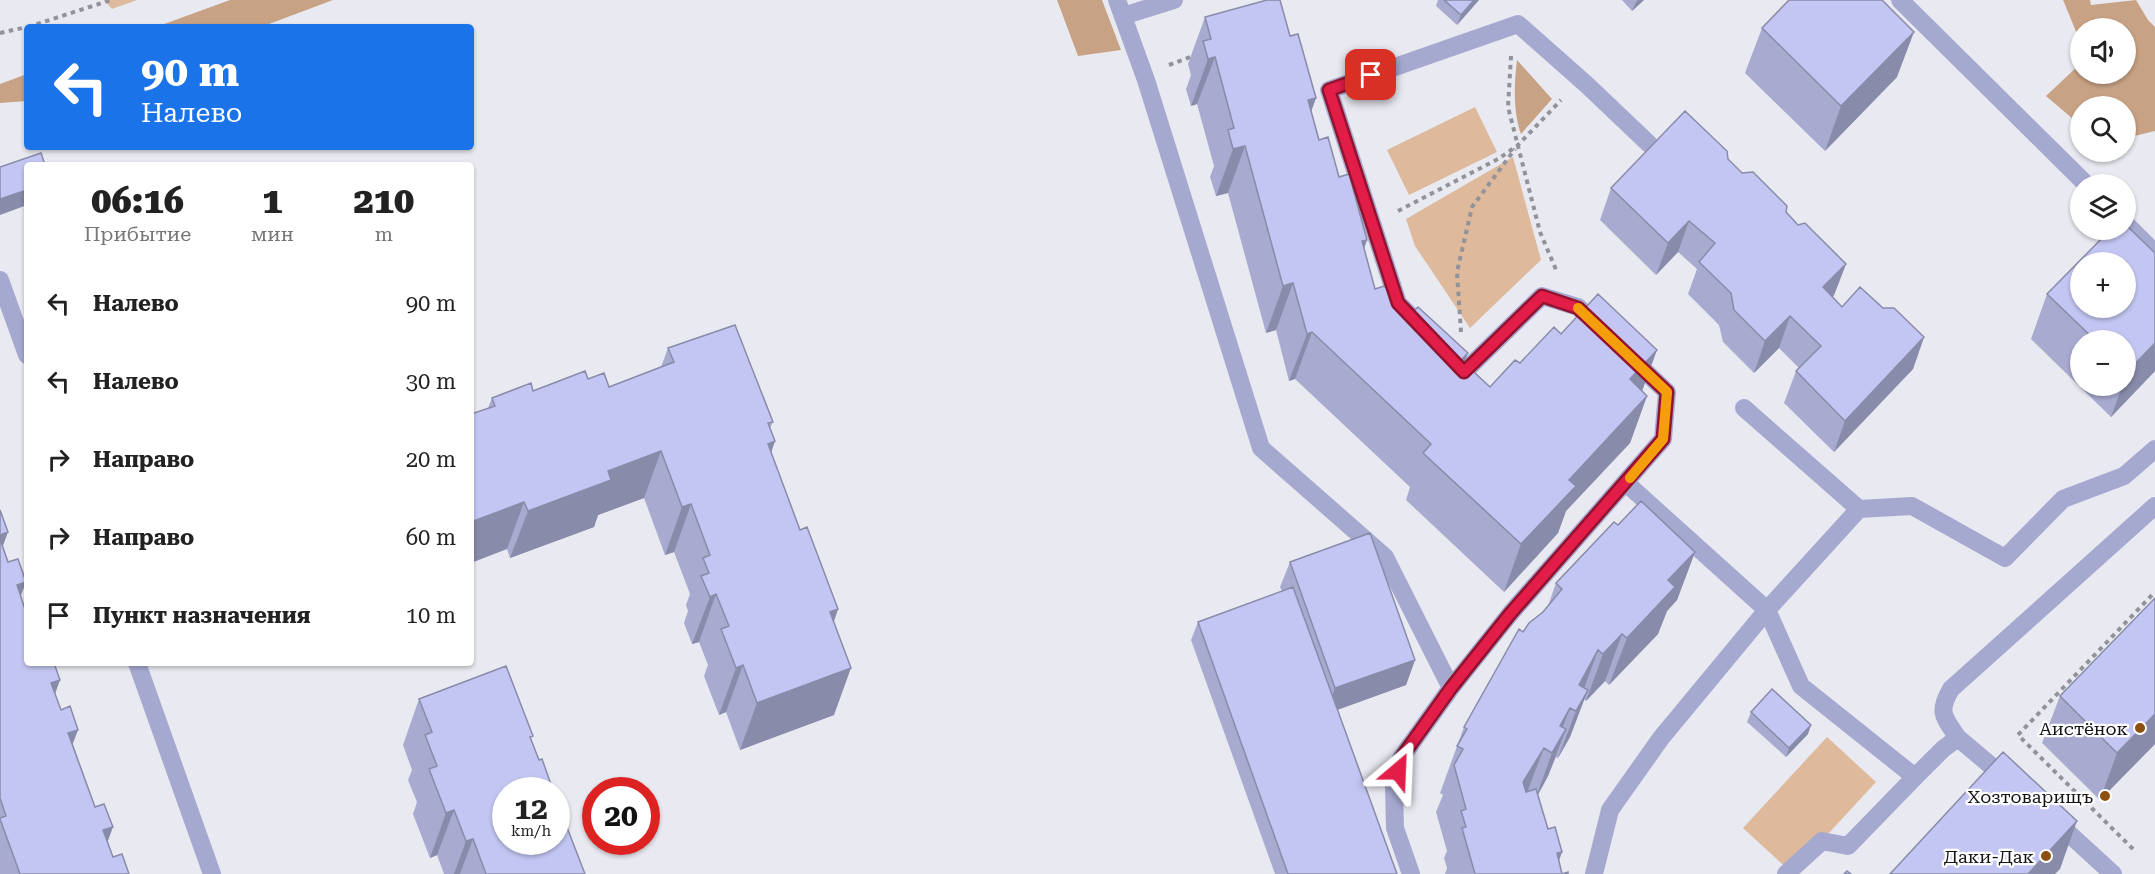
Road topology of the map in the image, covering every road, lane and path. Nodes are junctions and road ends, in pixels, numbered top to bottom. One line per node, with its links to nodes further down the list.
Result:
1 (111, 0): 5 (path)
2 (1174, 0): 4 (lane)
3 (1900, 0): 14 (lane)
4 (1120, 8): 10 (lane)
5 (36, 24)
6 (1518, 24): 11 (lane); 13 (path); 15 (lane)
7 (24, 28): 8 (path)
8 (0, 33)
9 (1206, 52): 10 (path)
10 (1146, 80): 32 (lane)
11 (1581, 80): 12 (lane); 13 (path)
12 (1649, 144)
13 (1517, 146): 15 (path); 18 (path); 23 (path)
14 (2076, 174)
15 (1373, 223): 20 (lane)
16 (2136, 234): 17 (lane)
17 (2155, 253)
18 (1558, 272)
19 (0, 280): 22 (lane)
20 (1423, 329)
21 (1440, 346): 23 (lane)
22 (24, 347)
23 (1464, 372): 26 (lane)
24 (1744, 408): 28 (lane)
25 (2155, 450): 28 (lane)
26 (1626, 483): 30 (lane); 32 (lane)
27 (2155, 506): 33 (lane)
28 (1859, 509): 30 (lane)
29 (2155, 592): 37 (path)
30 (1767, 610): 34 (lane); 40 (lane)
31 (137, 666): 38 (lane)
32 (1451, 688): 39 (lane)
33 (1958, 738): 34 (lane); 35 (lane)
34 (1915, 777): 41 (lane)
35 (2020, 791)
36 (2038, 806): 42 (lane)
37 (2133, 849)
38 (212, 874)
39 (1412, 874)
40 (1594, 874)
41 (1786, 874)
42 (2112, 874)

